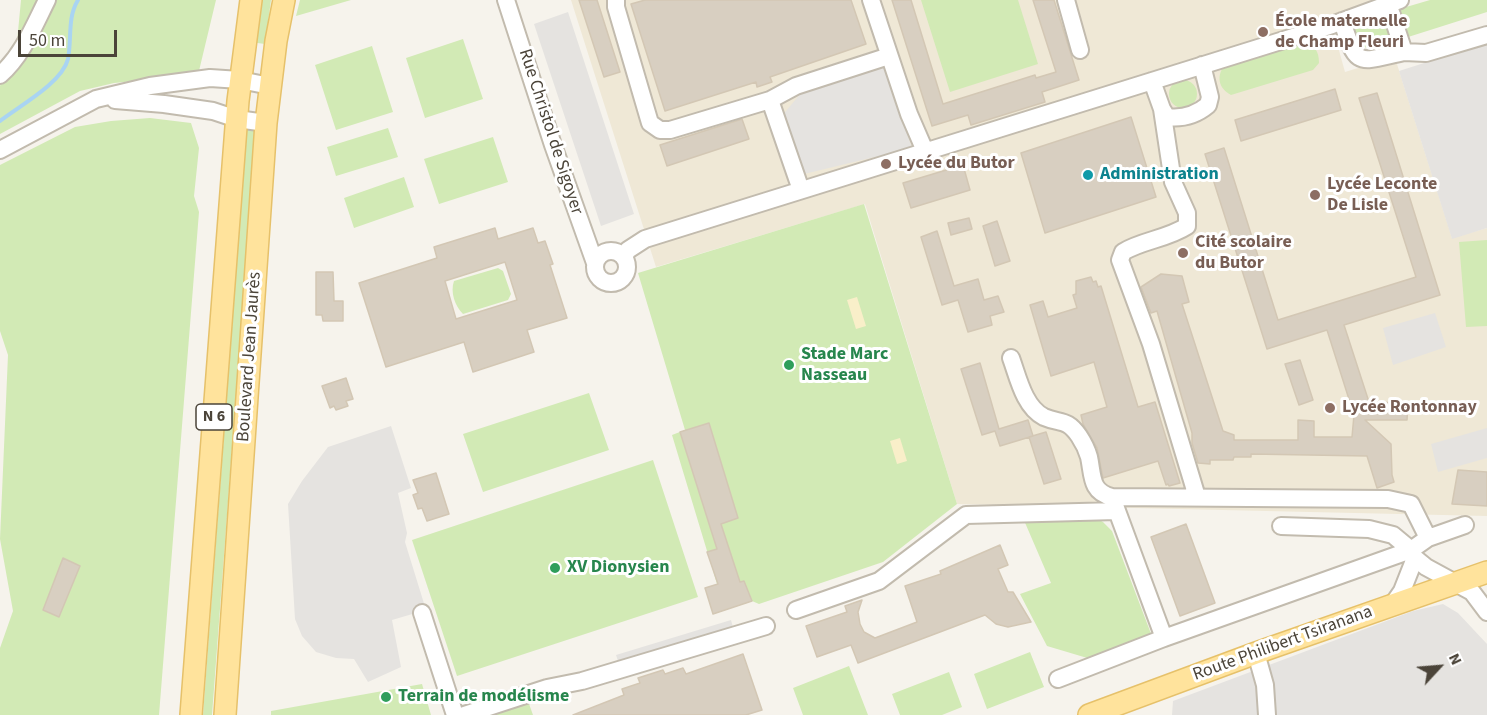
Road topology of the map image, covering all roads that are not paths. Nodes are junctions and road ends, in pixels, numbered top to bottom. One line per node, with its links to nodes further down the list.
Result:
1 (47, 0): 15 (street)
2 (251, 0): 16 (main road, Boulevard Jean Jaurès / N 6)
3 (284, 0): 18 (main road, Boulevard Jean Jaurès / N 6)
4 (506, 0): 28 (street, Rue Christol de Sigoyer)
5 (616, 0): 20 (street)
6 (871, 0): 13 (street)
7 (1066, 0): 11 (street)
8 (1392, 1): 9 (street); 12 (street)
9 (1342, 21): 12 (street); 14 (street)
10 (1487, 34): 12 (street)
11 (1080, 50)
12 (1404, 52)
13 (889, 56): 20 (street); 25 (street)
14 (1202, 65): 17 (street); 21 (street)
15 (0, 75)
16 (240, 80): 18 (street); 19 (street); 22 (main road, Boulevard Jean Jaurès / N 6)
17 (1152, 81): 21 (street); 25 (street)
18 (270, 87): 23 (main road, Boulevard Jean Jaurès / N 6)
19 (96, 99): 22 (street); 24 (street)
20 (770, 100): 26 (street)
21 (1162, 109): 30 (street)
22 (237, 119): 23 (street); 45 (main road, Boulevard Jean Jaurès / N 6)
23 (266, 123): 46 (main road, Boulevard Jean Jaurès / N 6)
24 (0, 150)
25 (925, 152): 26 (street)
26 (801, 190): 27 (street)
27 (624, 256): 28 (street); 28 (street)
28 (595, 263)
29 (1011, 358): 31 (street)
30 (1197, 497): 31 (street); 34 (street)
31 (1115, 504): 38 (street); 42 (street)
32 (1465, 525): 34 (street)
33 (1281, 526): 35 (street)
34 (1428, 538): 35 (street)
35 (1413, 554): 36 (street); 37 (street); 42 (street)
36 (1478, 582): 37 (main road, Route Philibert Tsiranana); 39 (street)
37 (1392, 604): 43 (main road, Route Philibert Tsiranana)
38 (796, 610)
39 (1487, 612)
40 (422, 613): 47 (street)
41 (766, 626): 48 (street)
42 (1164, 638): 44 (street)
43 (1256, 653): 49 (main road, Route Philibert Tsiranana); 50 (street)
44 (1058, 679)
45 (191, 715)
46 (225, 715)
47 (454, 715)
48 (464, 715)
49 (1089, 715)
50 (1267, 715)

